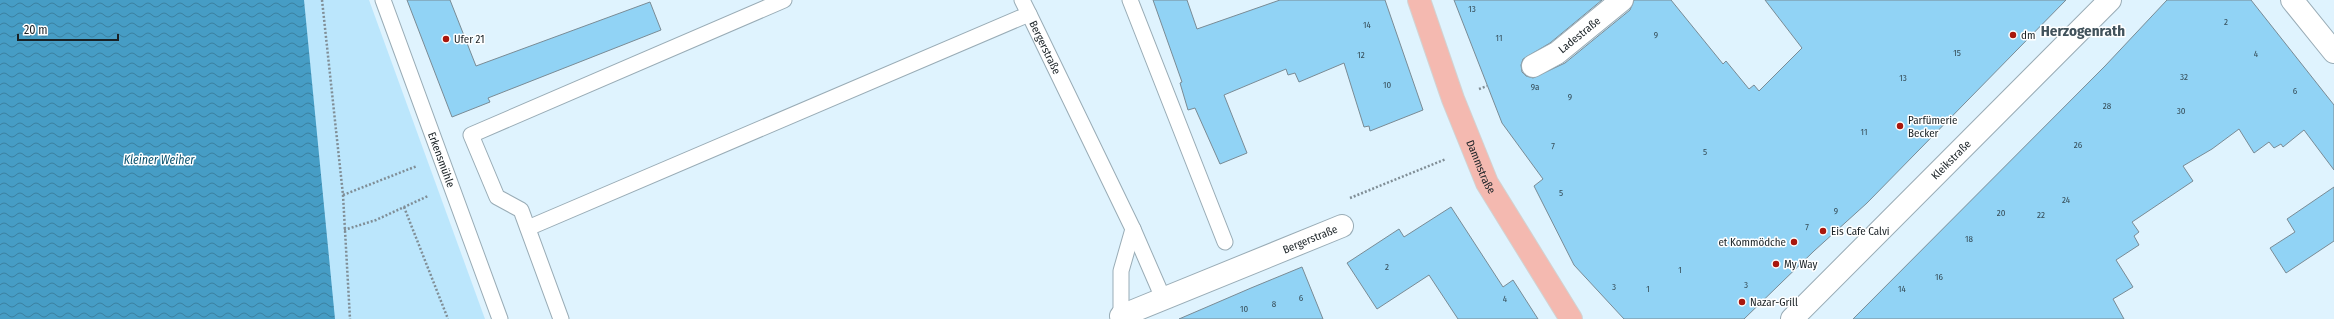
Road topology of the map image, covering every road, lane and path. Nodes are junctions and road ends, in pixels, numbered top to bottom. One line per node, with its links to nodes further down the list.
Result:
1 (322, 0): 16 (path)
2 (383, 0): 14 (lane, Erkensmühle)
3 (784, 0): 19 (lane)
4 (1022, 0): 10 (lane, Bergerstraße)
5 (1130, 0): 22 (lane)
6 (1419, 0): 13 (main road, Dammstraße)
7 (1622, 0): 12 (street, Ladestraße)
8 (2110, 0): 30 (street, Kleikstraße)
9 (2292, 0): 11 (street)
10 (1029, 14): 19 (lane); 20 (lane, Bergerstraße)
11 (2334, 52)
12 (1533, 66)
13 (1472, 149): 18 (path, Bergerstraße); 29 (main road, Dammstraße)
14 (440, 157): 15 (lane, Erkensmühle); 16 (path)
15 (450, 186): 17 (path); 27 (lane, Erkensmühle)
16 (343, 195): 21 (path)
17 (404, 207): 21 (path); 26 (path)
18 (1342, 226): 23 (street, Bergerstraße)
19 (528, 228): 28 (lane)
20 (1133, 229): 23 (lane, Bergerstraße); 24 (lane)
21 (344, 230): 25 (path)
22 (1225, 242)
23 (1163, 298): 24 (street, Bergerstraße)
24 (1121, 316)
25 (350, 319)
26 (448, 319)
27 (500, 319)
28 (561, 319)
29 (1571, 319)
30 (1792, 319)

